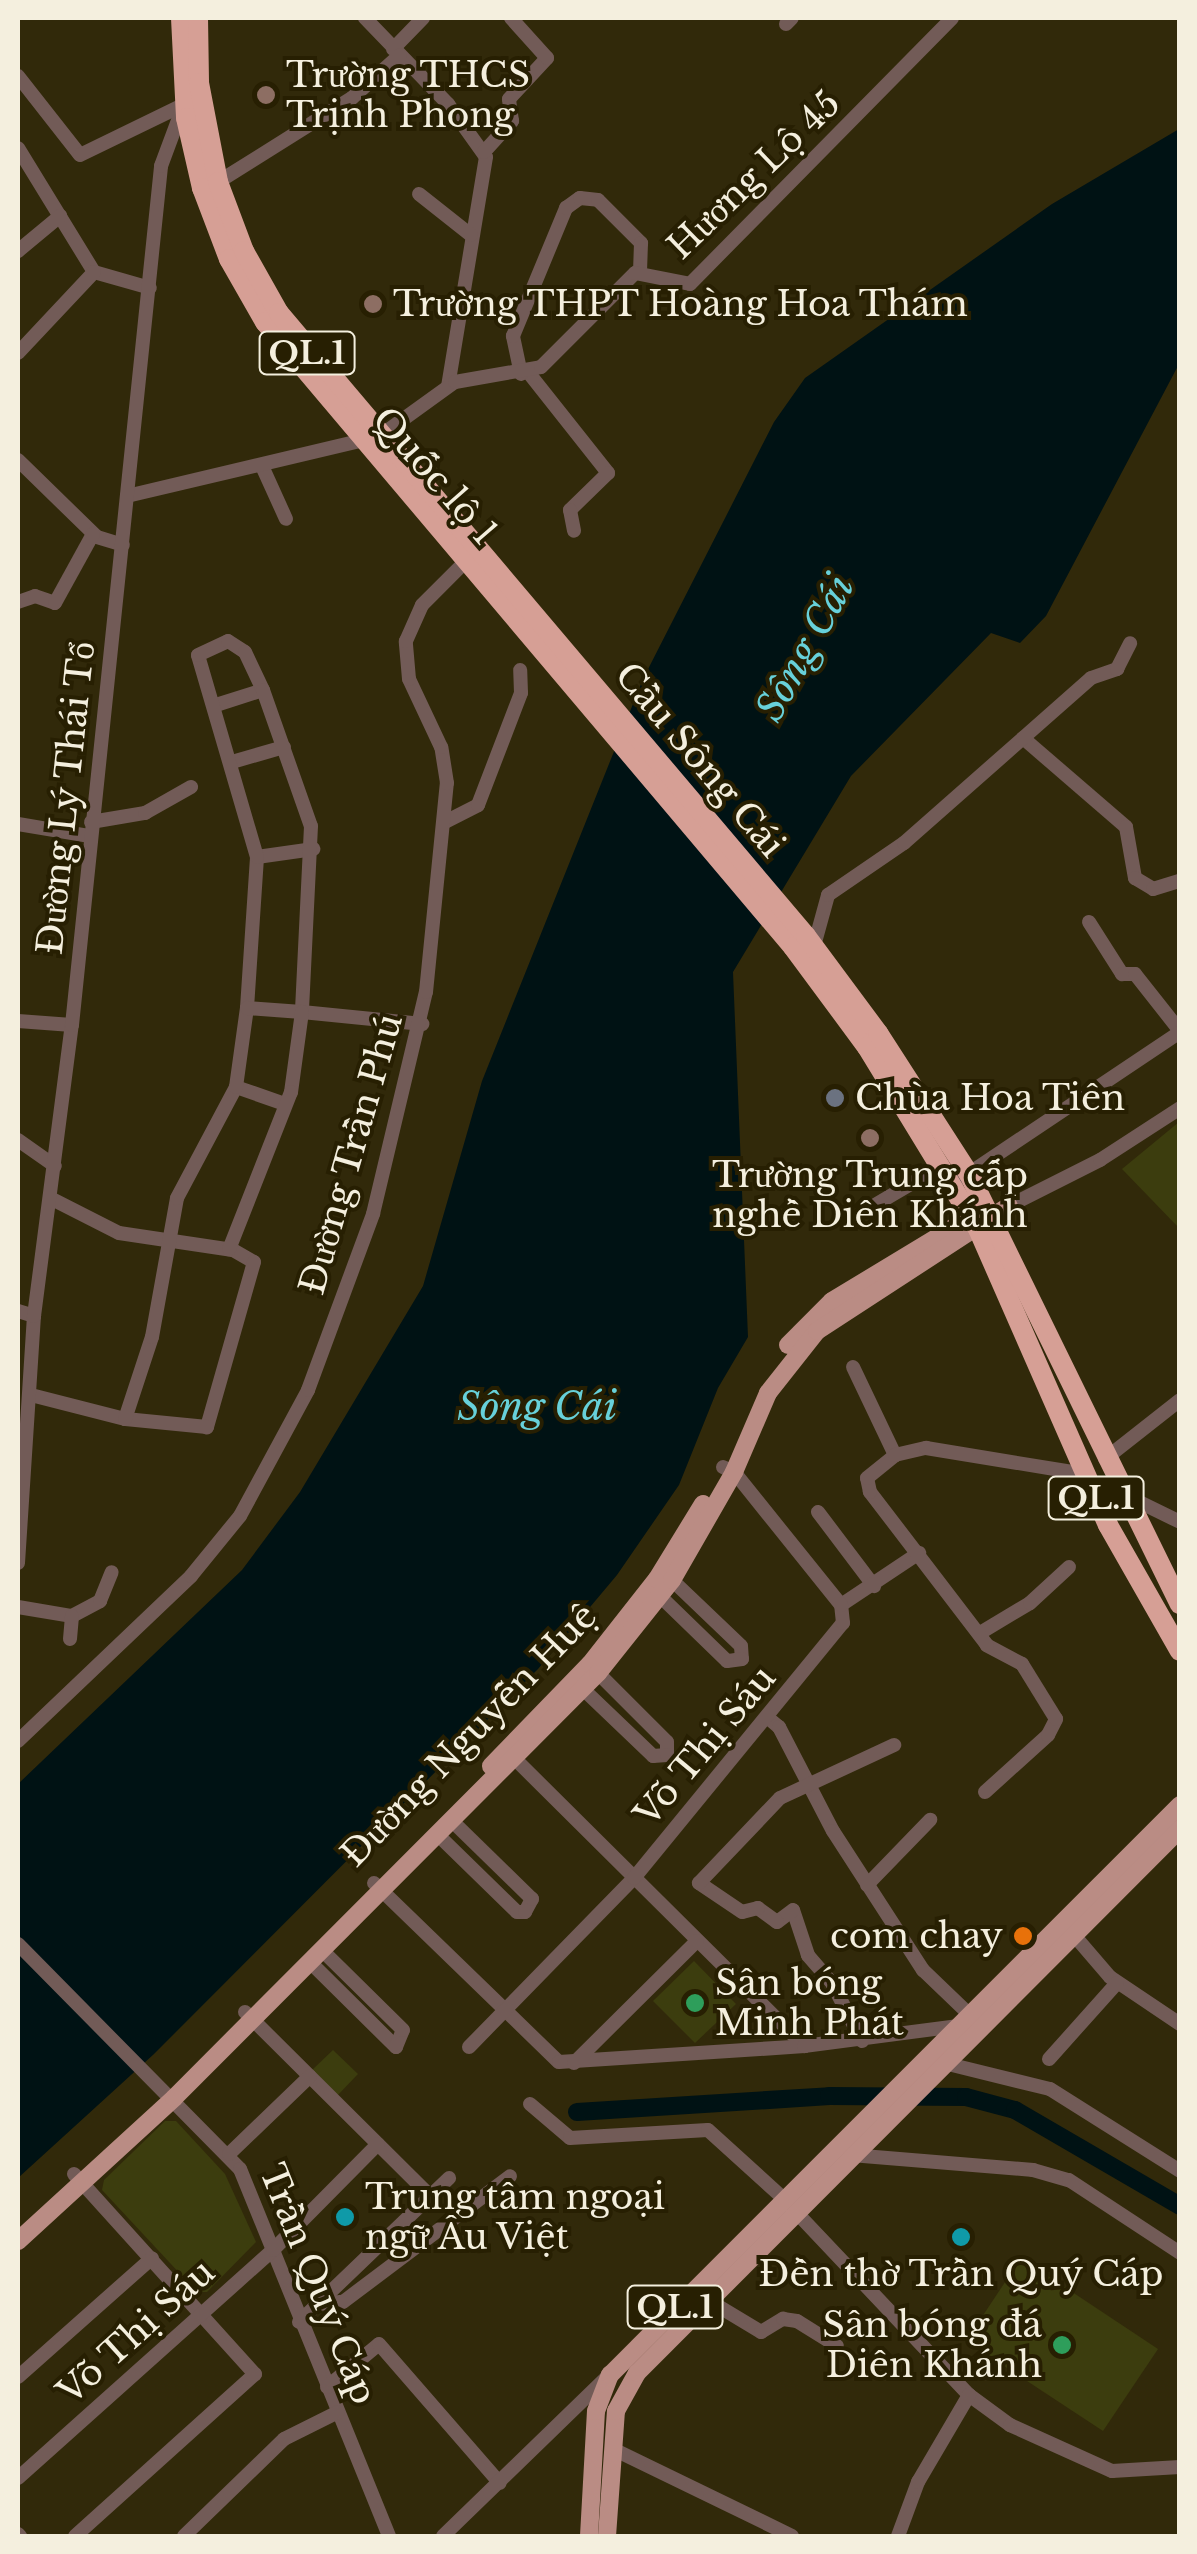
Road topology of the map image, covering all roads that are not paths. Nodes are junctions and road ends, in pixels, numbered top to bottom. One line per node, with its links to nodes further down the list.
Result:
1 (181, 18): 9 (highway, Quốc lộ 1 / QL.1)
2 (198, 18): 12 (highway, Quốc lộ 1 / QL.1)
3 (364, 18): 7 (street)
4 (423, 18): 7 (street)
5 (511, 18): 11 (street)
6 (952, 18): 18 (street, Hương Lộ 45)
7 (396, 52): 11 (street); 12 (street)
8 (18, 76): 9 (street)
9 (185, 104): 19 (street, Đường Lý Thái Tổ); 23 (highway, Quốc lộ 1 / QL.1)
10 (18, 148): 14 (street)
11 (484, 152): 15 (street)
12 (218, 182): 23 (highway, Quốc lộ 1 / QL.1)
13 (419, 194): 15 (street)
14 (60, 216): 16 (street); 17 (street)
15 (471, 236): 22 (street)
16 (18, 251)
17 (94, 272): 19 (street); 20 (street)
18 (640, 272): 21 (street, Hương Lộ 45); 21 (street)
19 (150, 288): 26 (street, Đường Lý Thái Tổ)
20 (18, 353)
21 (524, 373): 22 (street, Hương Lộ 45); 28 (street)
22 (448, 386): 23 (street, Hương Lộ 45)
23 (371, 439): 25 (street); 31 (highway, Quốc lộ 1 / QL.1); 33 (highway, Quốc lộ 1 / QL.1)
24 (18, 460): 29 (street)
25 (262, 466): 26 (street); 27 (street)
26 (127, 496): 30 (street, Đường Lý Thái Tổ)
27 (286, 519)
28 (574, 531)
29 (94, 534): 30 (street); 32 (street)
30 (123, 545): 44 (street, Đường Lý Thái Tổ)
31 (466, 560): 33 (highway, Quốc lộ 1 / QL.1); 42 (street, Đường Trần Phú)
32 (18, 602)
33 (540, 633): 49 (highway, Cầu Sông Cái / QL.1)
34 (1130, 643): 38 (street)
35 (520, 670): 42 (street)
36 (262, 690): 37 (street); 37 (street); 39 (street)
37 (216, 706): 40 (street)
38 (1023, 738): 47 (street); 49 (street)
39 (284, 747): 40 (street); 45 (street)
40 (232, 762): 46 (street)
41 (191, 787): 44 (street)
42 (445, 822): 53 (street, Đường Trần Phú)
43 (18, 824): 44 (street)
44 (91, 829): 54 (street, Đường Lý Thái Tổ)
45 (313, 849): 46 (street); 51 (street)
46 (257, 858): 50 (street)
47 (1180, 882)
48 (1089, 922): 55 (street)
49 (804, 943): 61 (highway, QL.1)
50 (247, 1008): 51 (street); 56 (street)
51 (302, 1012): 53 (street); 57 (street)
52 (18, 1021): 54 (street)
53 (422, 1024): 98 (street, Đường Trần Phú)
54 (72, 1025): 60 (street, Đường Lý Thái Tổ)
55 (1180, 1032): 61 (street)
56 (236, 1087): 57 (street); 65 (street)
57 (285, 1104): 66 (street)
58 (1180, 1108): 64 (street)
59 (18, 1140): 60 (street)
60 (55, 1166): 62 (street, Đường Lý Thái Tổ)
61 (955, 1174): 63 (street); 64 (highway, QL.1)
62 (52, 1198): 65 (street); 68 (street, Đường Lý Thái Tổ)
63 (875, 1204)
64 (987, 1216): 69 (highway, QL.1); 76 (main road, Đường Nguyễn Huệ)
65 (167, 1238): 66 (street); 73 (street)
66 (228, 1249): 73 (street)
67 (18, 1311): 68 (street)
68 (34, 1316): 71 (street, Đường Lý Thái Tổ)
69 (1035, 1332): 75 (highway, QL.1); 77 (highway, QL.1); 91 (highway, QL.1)
70 (853, 1367): 74 (street)
71 (31, 1395): 73 (street); 82 (street, Đường Lý Thái Tổ)
72 (1180, 1400): 75 (street)
73 (126, 1419)
74 (895, 1456): 77 (street); 81 (street)
75 (1105, 1459): 78 (highway, QL.1)
76 (729, 1469): 85 (main road, Đường Nguyễn Huệ); 88 (street)
77 (1085, 1474): 94 (highway, QL.1)
78 (1120, 1493): 80 (street); 87 (highway, QL.1)
79 (818, 1512): 86 (street)
80 (1180, 1522)
81 (919, 1554): 86 (street); 92 (street)
82 (18, 1563)
83 (1070, 1568): 92 (street)
84 (112, 1572): 90 (street)
85 (663, 1585): 85 (street); 95 (main road, Đường Nguyễn Huệ); 100 (main road, Đường Nguyễn Huệ)
86 (874, 1586): 88 (street)
87 (1180, 1604)
88 (840, 1605): 97 (street, Võ Thị Sáu)
89 (18, 1607): 90 (street)
90 (72, 1616): 93 (street)
91 (1180, 1628)
92 (980, 1634): 102 (street)
93 (70, 1639)
94 (1180, 1651)
95 (598, 1673): 96 (main road, Đường Nguyễn Huệ); 96 (street)
96 (583, 1690): 100 (main road, Đường Nguyễn Huệ)
97 (767, 1717): 101 (street); 108 (street, Võ Thị Sáu)
98 (18, 1740)
99 (894, 1744): 101 (street)
100 (511, 1755): 105 (main road, Đường Nguyễn Huệ); 108 (street); 110 (main road, Đường Nguyễn Huệ)
101 (811, 1784): 109 (street); 120 (street)
102 (985, 1792)
103 (1180, 1805): 118 (main road, QL.1)
104 (930, 1820): 109 (street)
105 (452, 1821): 107 (main road, Đường Nguyễn Huệ); 107 (street)
106 (1180, 1829): 111 (main road, QL.1)
107 (438, 1835): 110 (main road, Đường Nguyễn Huệ)
108 (634, 1878): 112 (street); 116 (street, Võ Thị Sáu)
109 (867, 1885): 118 (street)
110 (378, 1887): 114 (main road, Đường Nguyễn Huệ); 116 (street); 117 (main road, Đường Nguyễn Huệ)
111 (1073, 1934): 115 (street); 125 (main road, QL.1)
112 (697, 1941): 121 (street); 124 (street)
113 (18, 1944): 127 (street, Trần Quý Cáp)
114 (316, 1956): 114 (street); 117 (main road, Đường Nguyễn Huệ)
115 (1117, 1983): 119 (street); 123 (street)
116 (504, 2011): 122 (street, Võ Thị Sáu); 124 (street)
117 (249, 2016): 126 (street); 127 (main road, Đường Nguyễn Huệ)
118 (964, 2020): 120 (street); 125 (main road, QL.1)
119 (1180, 2024)
120 (862, 2041): 121 (street)
121 (804, 2046): 124 (street)
122 (469, 2047)
123 (1049, 2059)
124 (574, 2062)
125 (929, 2071): 129 (main road, QL.1); 133 (street)
126 (310, 2076): 130 (street); 131 (street)
127 (165, 2089): 131 (street, Trần Quý Cáp); 135 (main road, Đường Nguyễn Huệ)
128 (530, 2104): 138 (street)
129 (868, 2127): 132 (main road, QL.1); 138 (main road, QL.1)
130 (378, 2144): 137 (street); 141 (street, Võ Thị Sáu)
131 (229, 2154): 141 (street, Trần Quý Cáp)
132 (851, 2154): 138 (main road, QL.1); 142 (street)
133 (1180, 2171)
134 (510, 2176): 145 (street)
135 (78, 2178): 139 (main road, Đường Nguyễn Huệ); 140 (main road, Đường Nguyễn Huệ); 143 (street)
136 (450, 2178): 137 (street)
137 (430, 2196): 145 (street)
138 (789, 2205): 144 (main road, QL.1); 149 (main road, QL.1); 152 (street)
139 (18, 2225)
140 (18, 2241)
141 (273, 2250): 146 (street, Võ Thị Sáu); 147 (street, Trần Quý Cáp)
142 (1180, 2254)
143 (152, 2258): 146 (street); 150 (street)
144 (708, 2300): 148 (street); 154 (main road, QL.1)
145 (318, 2304): 147 (street)
146 (202, 2313): 156 (street, Võ Thị Sáu); 158 (street)
147 (299, 2322): 151 (street, Trần Quý Cáp)
148 (837, 2346)
149 (610, 2375): 157 (street); 162 (main road, QL.1)
150 (18, 2377)
151 (327, 2387): 153 (street, Trần Quý Cáp); 157 (street)
152 (969, 2395): 155 (street); 165 (street)
153 (338, 2412): 159 (street); 160 (street, Trần Quý Cáp)
154 (613, 2449): 163 (main road, QL.1); 164 (street)
155 (1180, 2466)
156 (18, 2478)
157 (500, 2483): 161 (street)
158 (75, 2536)
159 (184, 2536)
160 (389, 2536)
161 (443, 2536)
162 (589, 2536)
163 (607, 2536)
164 (792, 2536)
165 (898, 2536)

